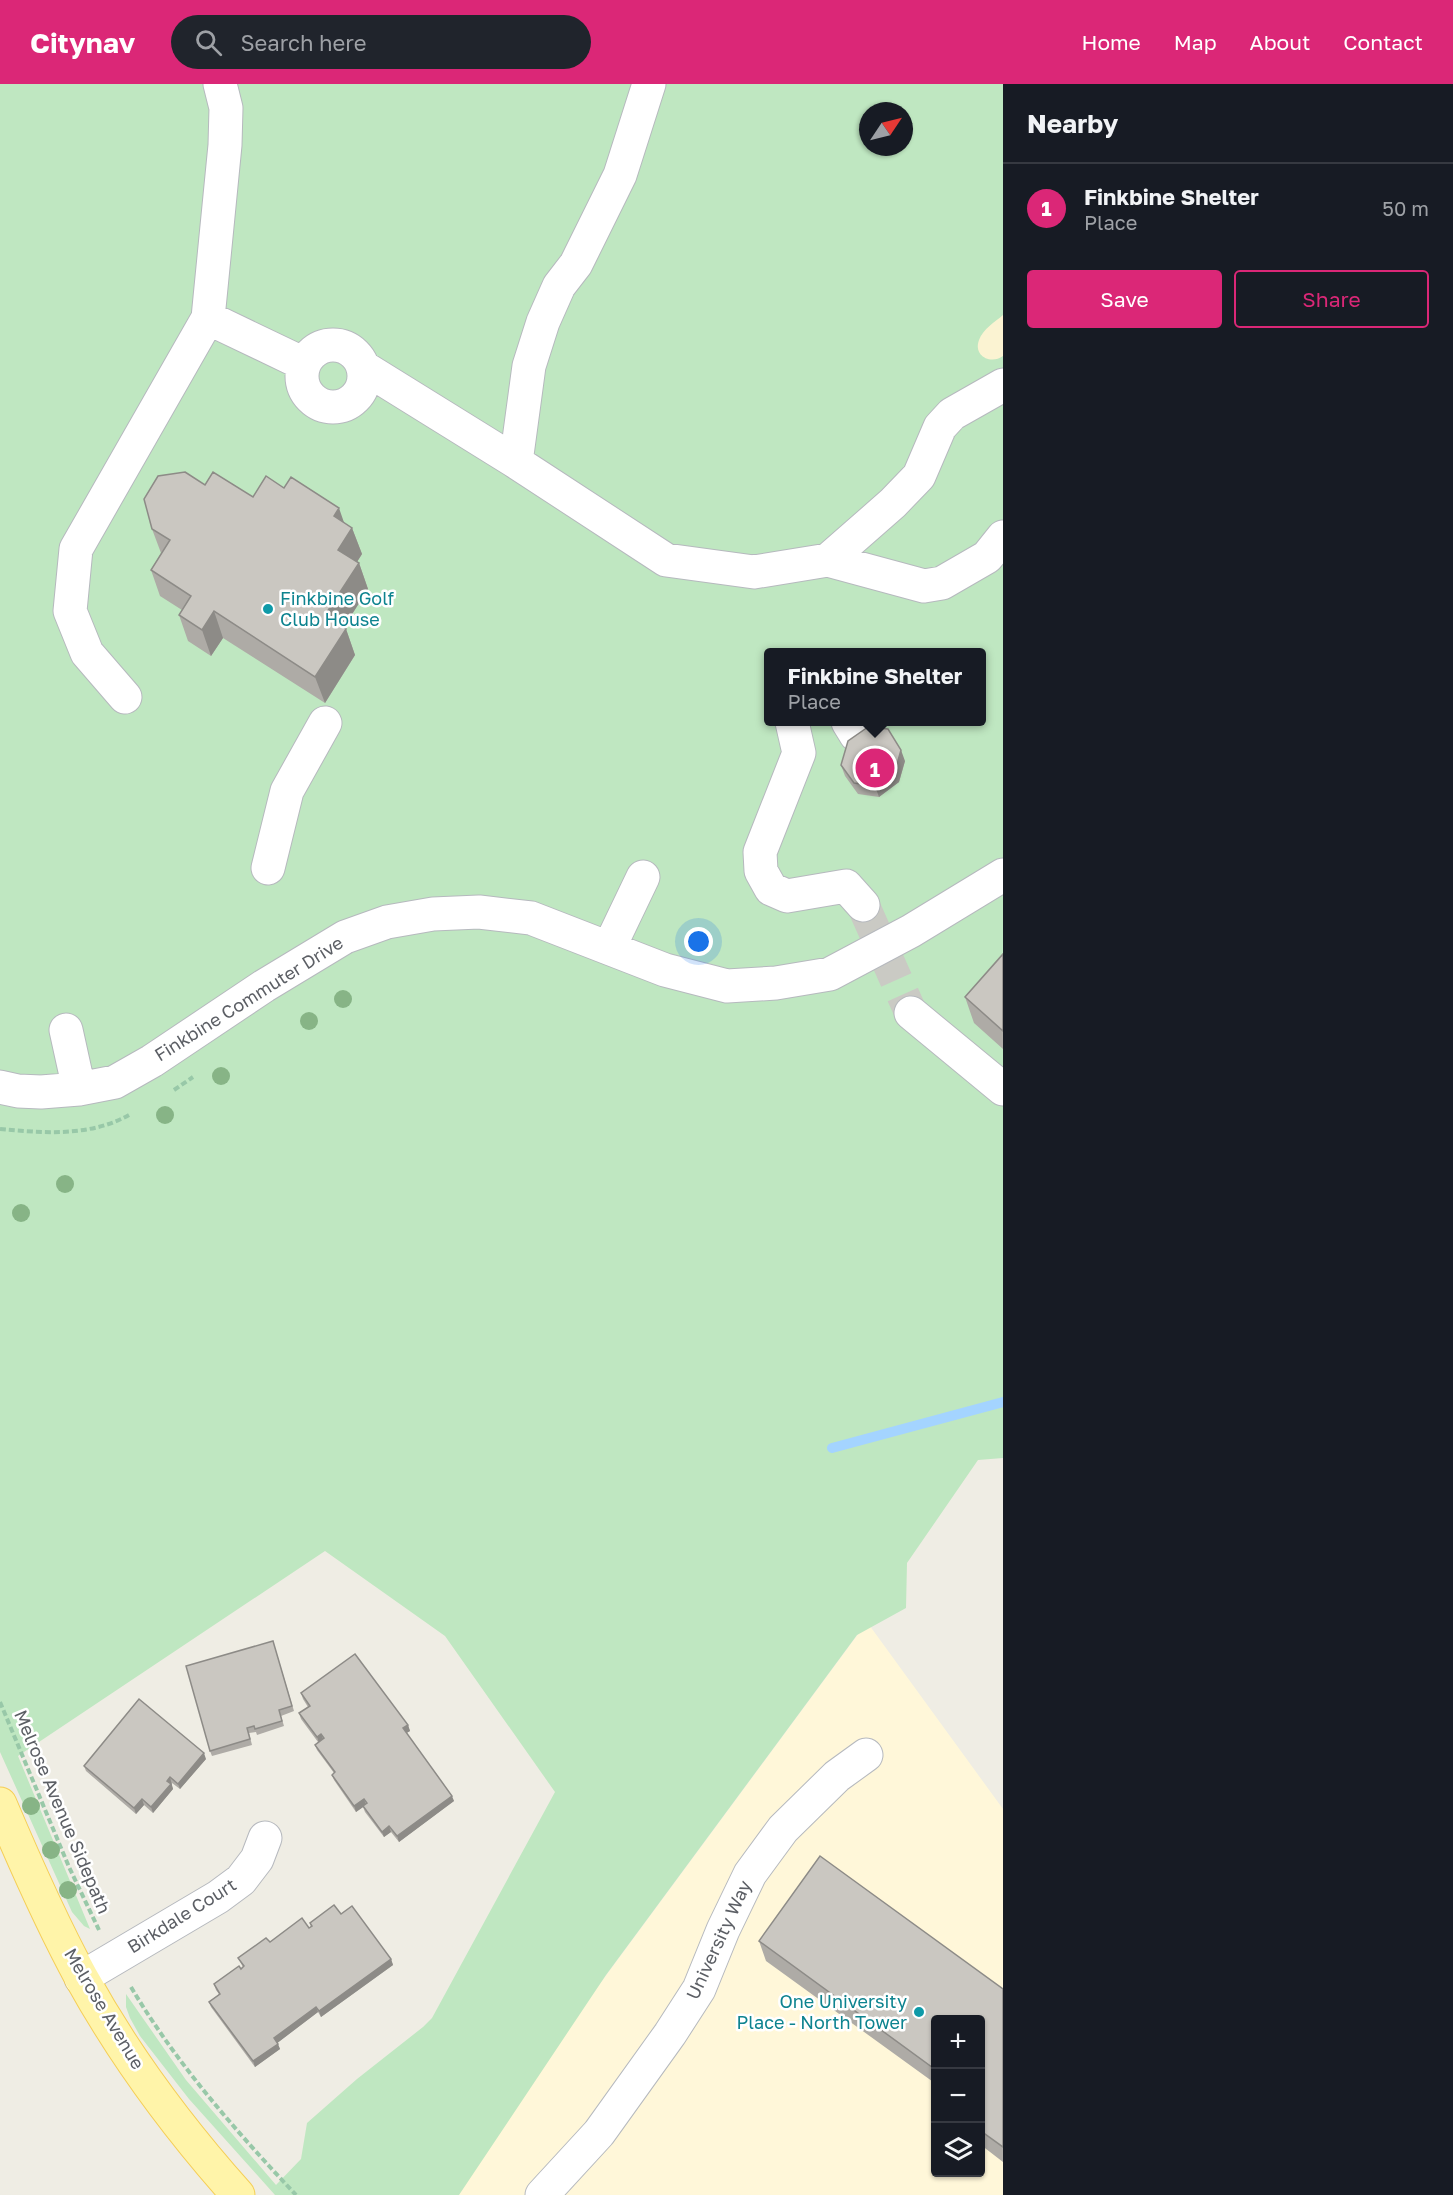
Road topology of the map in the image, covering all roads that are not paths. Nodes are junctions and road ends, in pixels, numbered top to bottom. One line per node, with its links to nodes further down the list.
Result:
1 (220, 84): 3 (street)
2 (649, 84): 7 (street)
3 (208, 318): 4 (street); 10 (street)
4 (304, 363): 5 (street); 5 (street)
5 (363, 368): 7 (street)
6 (1003, 385): 9 (street)
7 (516, 462): 9 (street)
8 (1003, 537): 9 (street)
9 (828, 560)
10 (125, 697)
11 (326, 723): 13 (street)
12 (793, 726): 16 (street)
13 (268, 868)
14 (1003, 875): 17 (street, Finkbine Commuter Drive)
15 (643, 877): 17 (street)
16 (863, 905)
17 (609, 948): 21 (street, Finkbine Commuter Drive)
18 (911, 1013): 22 (street)
19 (66, 1030): 21 (street)
20 (0, 1087): 21 (street, Finkbine Commuter Drive)
21 (79, 1089)
22 (1003, 1089)
23 (866, 1755): 28 (street, University Way)
24 (0, 1804): 26 (main road, Melrose Avenue)
25 (265, 1838): 26 (street, Birkdale Court)
26 (81, 1977): 27 (main road, Melrose Avenue)
27 (238, 2195)
28 (542, 2195)

